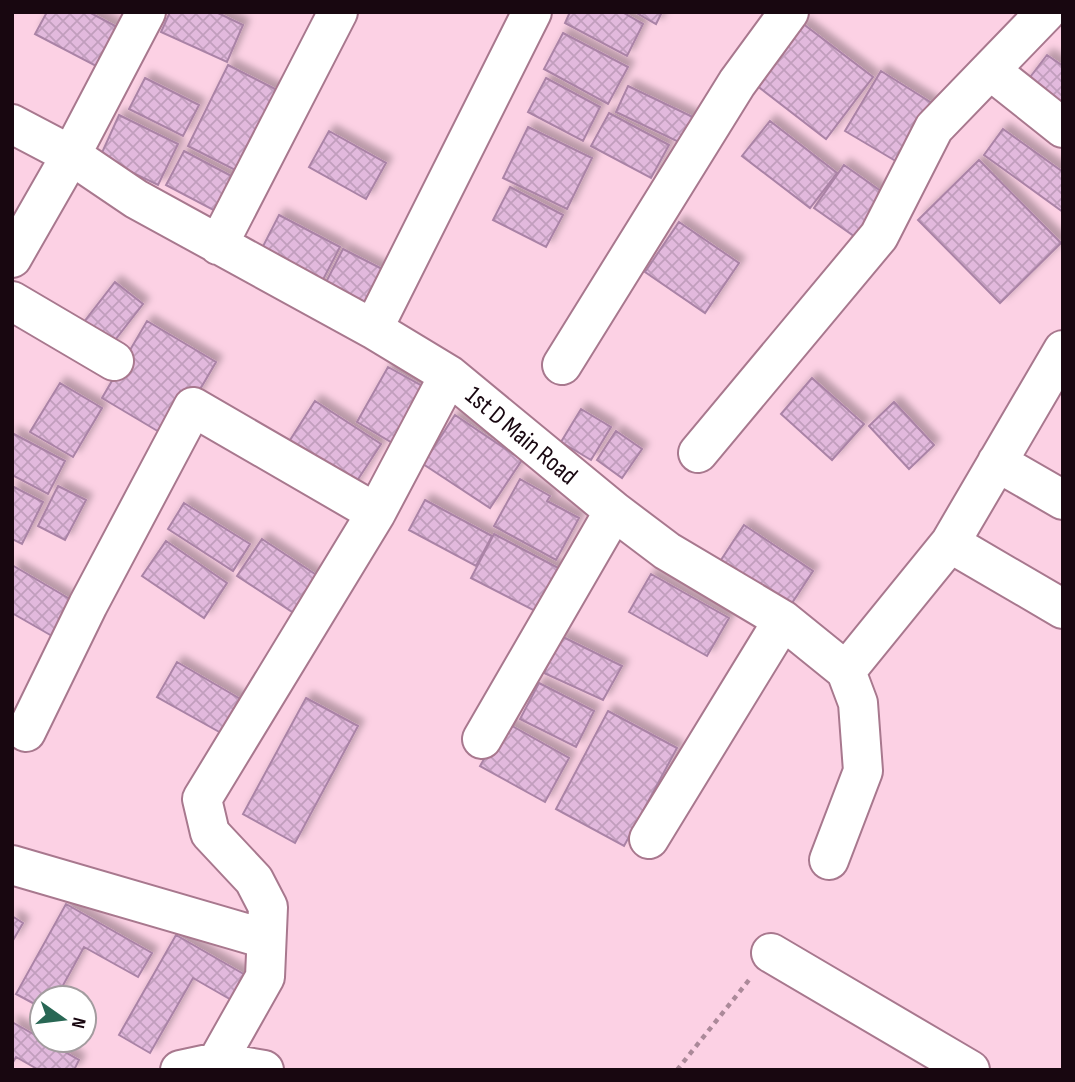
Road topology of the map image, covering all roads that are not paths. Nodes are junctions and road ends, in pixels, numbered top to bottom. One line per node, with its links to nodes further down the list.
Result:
1 (146, 12): 9 (street)
2 (338, 12): 10 (street)
3 (532, 12): 13 (street)
4 (789, 12): 16 (street)
5 (1046, 12): 6 (street)
6 (990, 70): 8 (street); 18 (street)
7 (12, 124): 9 (street, 1st D Main Road)
8 (1063, 128)
9 (71, 155): 10 (street, 1st D Main Road); 11 (street)
10 (218, 245): 13 (street, 1st D Main Road)
11 (12, 258)
12 (12, 301): 15 (street)
13 (373, 329): 17 (street, 1st D Main Road)
14 (1063, 350): 19 (street)
15 (114, 361)
16 (562, 365)
17 (449, 375): 21 (street, 1st D Main Road); 22 (street)
18 (698, 453)
19 (997, 462): 20 (street); 23 (street)
20 (1063, 500)
21 (614, 510): 25 (street, 1st D Main Road); 28 (street)
22 (376, 513): 27 (street); 32 (street)
23 (950, 543): 24 (street); 26 (street)
24 (1063, 609)
25 (783, 620): 26 (street, 1st D Main Road); 29 (street)
26 (846, 671): 30 (street)
27 (26, 732)
28 (482, 739)
29 (649, 839)
30 (829, 860)
31 (12, 865): 32 (street)
32 (266, 939): 34 (street)
33 (771, 953): 37 (street)
34 (217, 1062): 35 (street); 36 (street)
35 (180, 1070)
36 (264, 1070)
37 (970, 1070)

